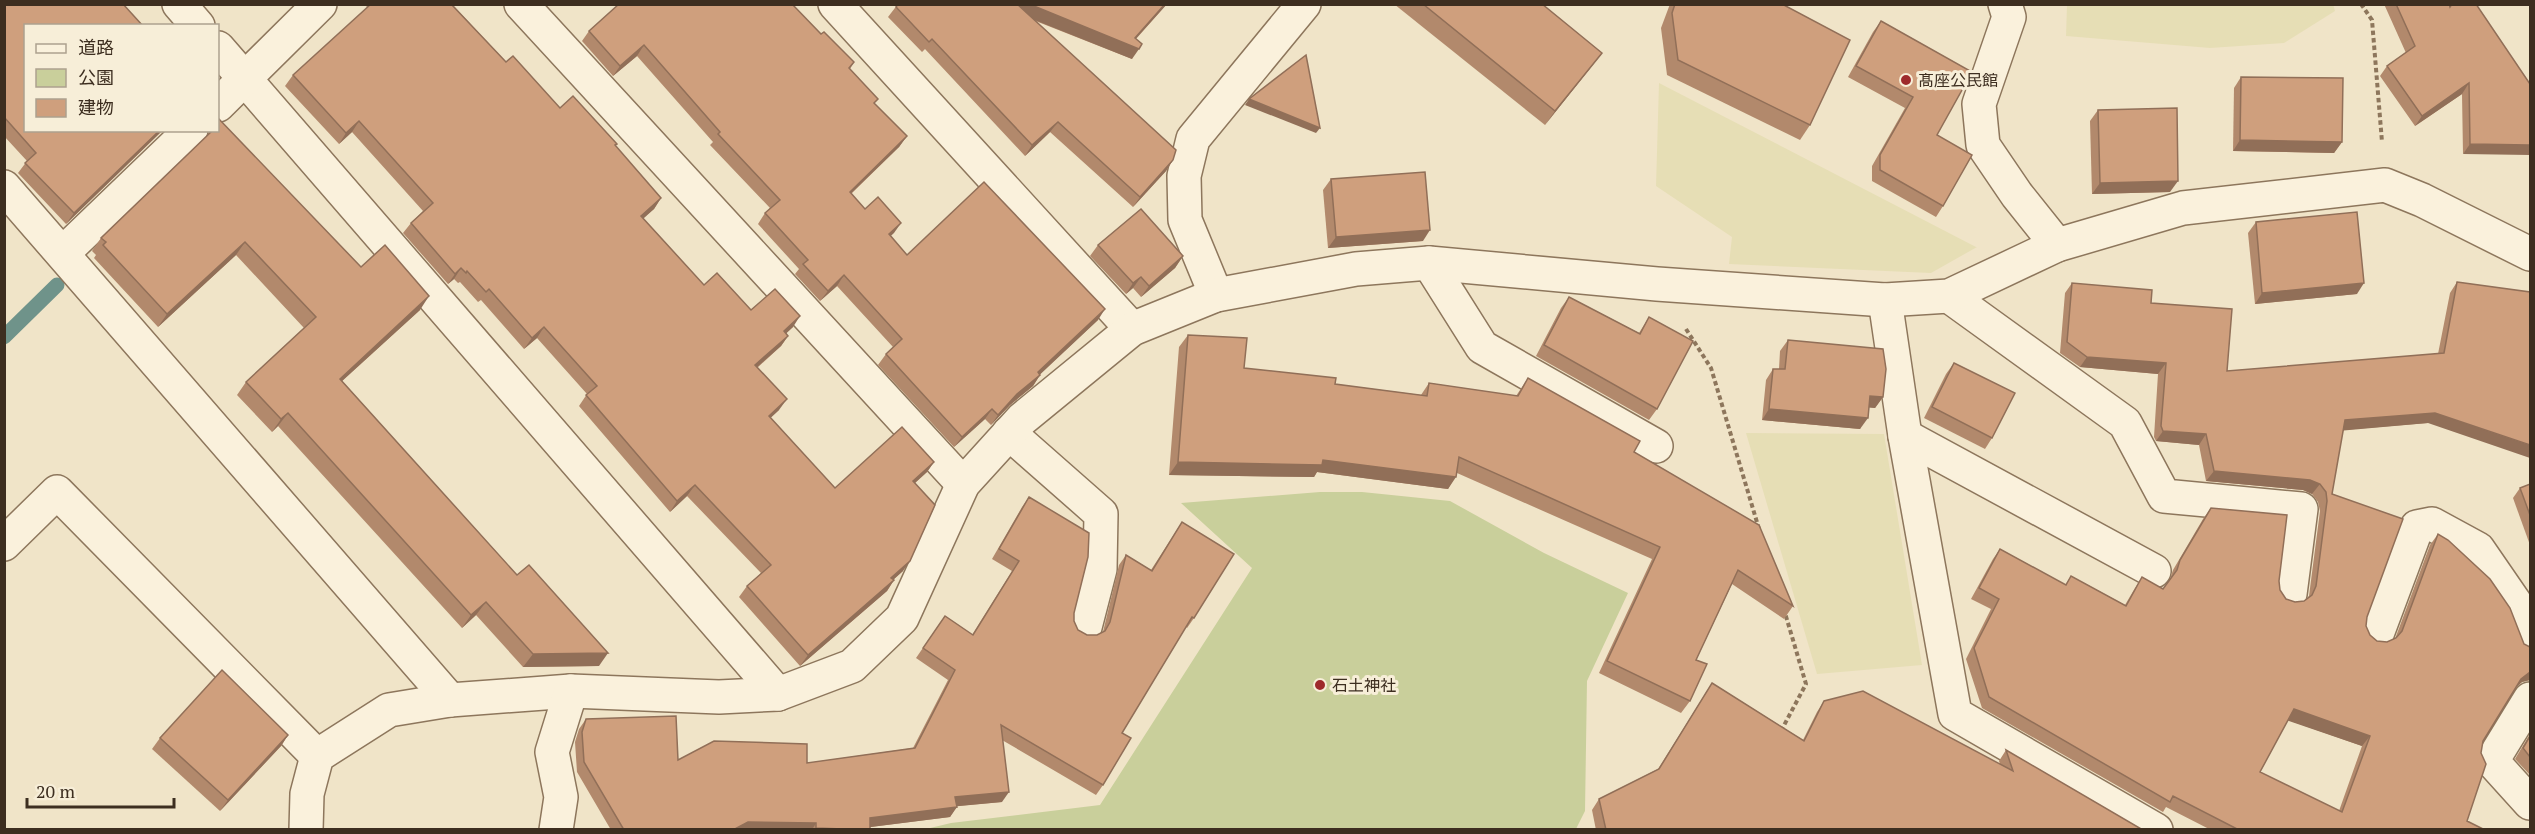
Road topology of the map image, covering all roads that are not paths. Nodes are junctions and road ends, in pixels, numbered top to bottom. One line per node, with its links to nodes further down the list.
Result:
1 (179, 4): 7 (street)
2 (320, 4): 9 (street)
3 (521, 4): 24 (street)
4 (835, 4): 20 (street)
5 (1304, 4): 17 (street)
6 (2006, 4): 13 (street)
7 (196, 24)
8 (219, 49): 9 (street)
9 (245, 79): 10 (street); 32 (street)
10 (219, 104)
11 (189, 132): 14 (street)
12 (4, 187): 14 (street)
13 (2057, 245): 15 (street); 18 (street)
14 (63, 253): 34 (street)
15 (2530, 254)
16 (1430, 263): 17 (street); 19 (street); 23 (street)
17 (1216, 295): 20 (street)
18 (1948, 296): 19 (street); 27 (street)
19 (1885, 300): 22 (street)
20 (1132, 329): 21 (street)
21 (1009, 433): 24 (street); 28 (street)
22 (1905, 436): 26 (street); 39 (street)
23 (1656, 446)
24 (963, 484): 32 (street)
25 (4, 544): 35 (street)
26 (2154, 571)
27 (2290, 594)
28 (1085, 627)
29 (2377, 634): 30 (street)
30 (2530, 641)
31 (572, 691): 32 (street); 34 (street); 38 (street)
32 (778, 694)
33 (2530, 699): 36 (street)
34 (450, 700): 35 (street)
35 (317, 756): 37 (street)
36 (2530, 802)
37 (306, 830)
38 (556, 830)
39 (2156, 830)

